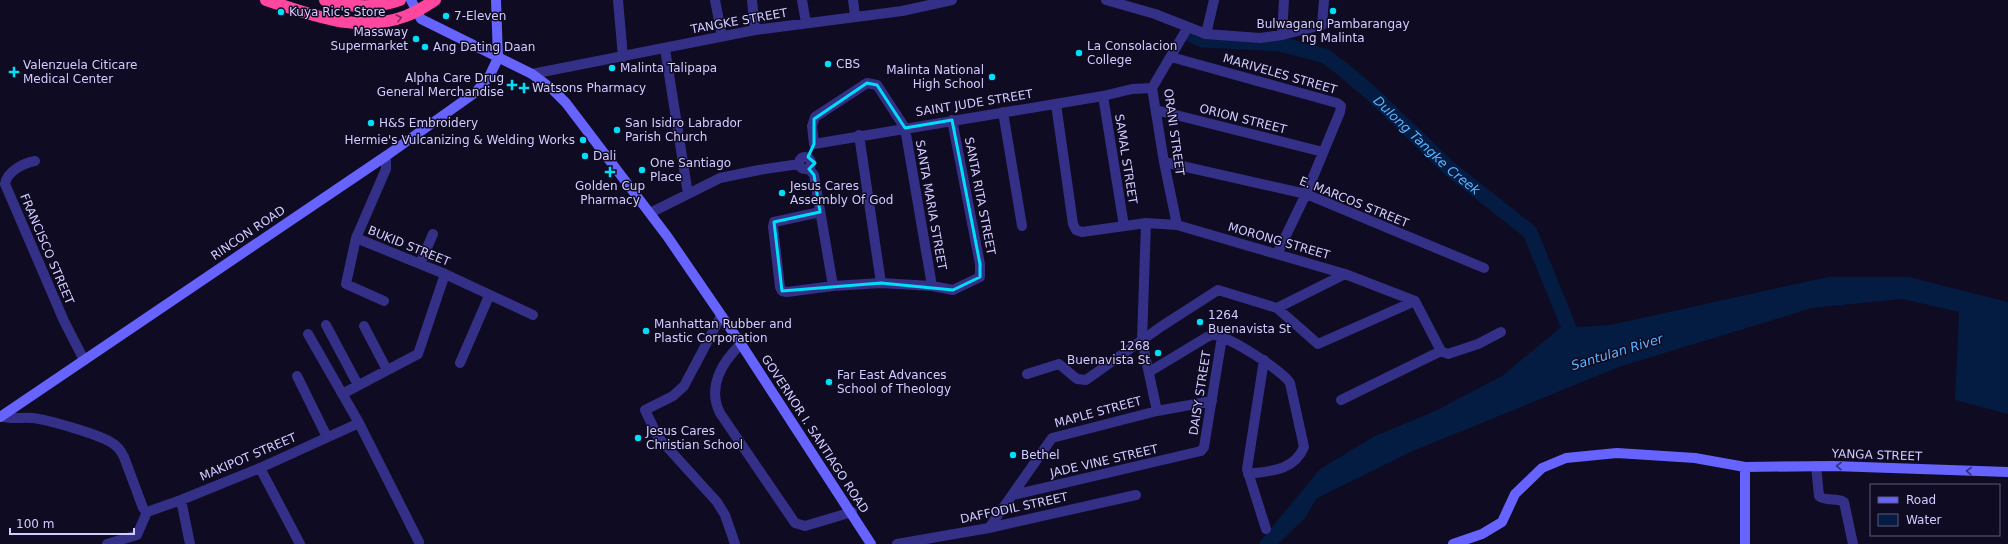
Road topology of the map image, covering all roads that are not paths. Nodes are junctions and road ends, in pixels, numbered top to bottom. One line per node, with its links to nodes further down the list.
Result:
1 (266, 0): 16 (highway, one-way to 16)
2 (325, 0): 3 (highway)
3 (400, 0)
4 (435, 0): 16 (highway)
5 (496, 0): 27 (street)
6 (618, 0): 25 (street)
7 (715, 0): 23 (street)
8 (752, 0): 20 (street)
9 (802, 0): 18 (street)
10 (854, 0): 17 (street)
11 (952, 0): 17 (street, TANGKE STREET)
12 (1106, 0): 19 (street)
13 (1214, 0): 21 (street)
14 (1284, 0): 22 (street)
15 (1324, 0): 22 (street)
16 (414, 5): 27 (street, GOVERNOR I. SANTIAGO ROAD)
17 (855, 16): 18 (street, TANGKE STREET)
18 (806, 23): 20 (street, TANGKE STREET)
19 (1188, 27): 21 (street); 26 (street, ORANI STREET)
20 (755, 30): 23 (street, TANGKE STREET)
21 (1206, 34): 22 (street)
22 (1282, 35)
23 (722, 36): 24 (street, TANGKE STREET)
24 (665, 49): 25 (street, TANGKE STREET); 45 (street)
25 (623, 57): 28 (street, TANGKE STREET)
26 (1171, 57): 29 (street, ORANI STREET); 38 (street, MARIVELES STREET)
27 (498, 58): 28 (street, GOVERNOR I. SANTIAGO ROAD); 39 (street, RINCON ROAD)
28 (532, 74): 48 (street, GOVERNOR I. SANTIAGO ROAD)
29 (1152, 88): 30 (street, SAINT JUDE STREET); 32 (street, ORANI STREET)
30 (1103, 96): 31 (street, SAINT JUDE STREET); 52 (street, SAMAL STREET)
31 (1056, 104): 33 (street, SAINT JUDE STREET); 52 (street, MORONG STREET)
32 (1156, 110): 38 (street, ORION STREET); 42 (street, ORANI STREET)
33 (1004, 112): 34 (street, SAINT JUDE STREET); 51 (street)
34 (952, 120): 35 (street, SAINT JUDE STREET); 62 (street, SANTA RITA STREET)
35 (905, 128): 36 (street, SAINT JUDE STREET); 37 (street); 62 (street, SANTA MARIA STREET)
36 (859, 135): 37 (street, SAINT JUDE STREET); 60 (street)
37 (814, 144): 40 (street)
38 (1323, 152): 46 (street, MARIVELES STREET)
39 (386, 156): 54 (street, BUKID STREET); 77 (street, RINCON ROAD)
40 (808, 158): 43 (street); 44 (street)
41 (35, 161): 77 (street, FRANCISCO STREET)
42 (1164, 162): 46 (street, E. MARCOS STREET); 50 (street, ORANI STREET)
43 (799, 164): 44 (street); 45 (street)
44 (809, 169): 47 (street)
45 (688, 194): 48 (street)
46 (1306, 194): 55 (street, MARIVELES STREET); 57 (street, E. MARCOS STREET)
47 (820, 212): 61 (street); 61 (street)
48 (650, 213): 68 (street, GOVERNOR I. SANTIAGO ROAD)
49 (1146, 223): 50 (street, MORONG STREET); 52 (street, MORONG STREET); 74 (street)
50 (1177, 225): 55 (street, MORONG STREET)
51 (1022, 226)
52 (1124, 226)
53 (433, 234): 56 (street)
54 (356, 238): 56 (street, BUKID STREET); 64 (street)
55 (1277, 254): 59 (street, MORONG STREET)
56 (420, 264): 58 (street, BUKID STREET)
57 (1484, 268)
58 (445, 274): 63 (street, BUKID STREET); 80 (street)
59 (1345, 274): 65 (street, MORONG STREET); 66 (street)
60 (881, 283): 61 (street); 62 (street)
61 (833, 286)
62 (932, 286)
63 (489, 296): 67 (street, BUKID STREET); 79 (street)
64 (384, 301)
65 (1415, 301): 66 (street); 76 (street)
66 (1276, 308): 74 (street)
67 (533, 315)
68 (721, 316): 75 (street, GOVERNOR I. SANTIAGO ROAD); 109 (street)
69 (326, 325): 84 (street)
70 (364, 326): 80 (street)
71 (1501, 332): 76 (street)
72 (308, 334): 85 (street)
73 (1222, 337): 78 (street); 81 (street); 87 (street, DAISY STREET)
74 (1142, 340): 81 (street); 82 (street)
75 (741, 344): 102 (street, GOVERNOR I. SANTIAGO ROAD); 102 (street)
76 (1441, 351): 86 (street)
77 (84, 360): 89 (street, RINCON ROAD)
78 (1264, 360): 97 (street); 97 (street)
79 (460, 363)
80 (388, 370): 84 (street)
81 (1150, 372): 88 (street)
82 (1027, 374)
83 (297, 376): 91 (street)
84 (358, 385): 85 (street)
85 (342, 394): 90 (street)
86 (1341, 400)
87 (1212, 402): 88 (street, MAPLE STREET); 92 (street, DAISY STREET)
88 (1157, 410): 98 (street, MAPLE STREET)
89 (1, 416): 101 (street)
90 (359, 424): 91 (street, MAKIPOT STREET); 105 (street)
91 (327, 437): 95 (street, MAKIPOT STREET)
92 (1202, 452): 98 (street, JADE VINE STREET)
93 (1816, 466): 94 (street, YANGA STREET); 96 (street, YANGA STREET, one-way to 93); 114 (street)
94 (1745, 467): 112 (street, YANGA STREET); 113 (street)
95 (260, 468): 100 (street, MAKIPOT STREET); 108 (street)
96 (2008, 472)
97 (1248, 474): 104 (street)
98 (1013, 495): 103 (street, MAPLE STREET)
99 (1136, 495): 103 (street, DAFFODIL STREET)
100 (181, 500): 101 (street, MAKIPOT STREET); 107 (street)
101 (147, 512): 106 (street)
102 (852, 512): 110 (street, GOVERNOR I. SANTIAGO ROAD)
103 (989, 528): 111 (street, DAFFODIL STREET)
104 (1266, 529)
105 (419, 542)
106 (107, 544)
107 (190, 544)
108 (300, 544)
109 (735, 544)
110 (871, 544)
111 (897, 544)
112 (1453, 544)
113 (1745, 544)
114 (1853, 544)

